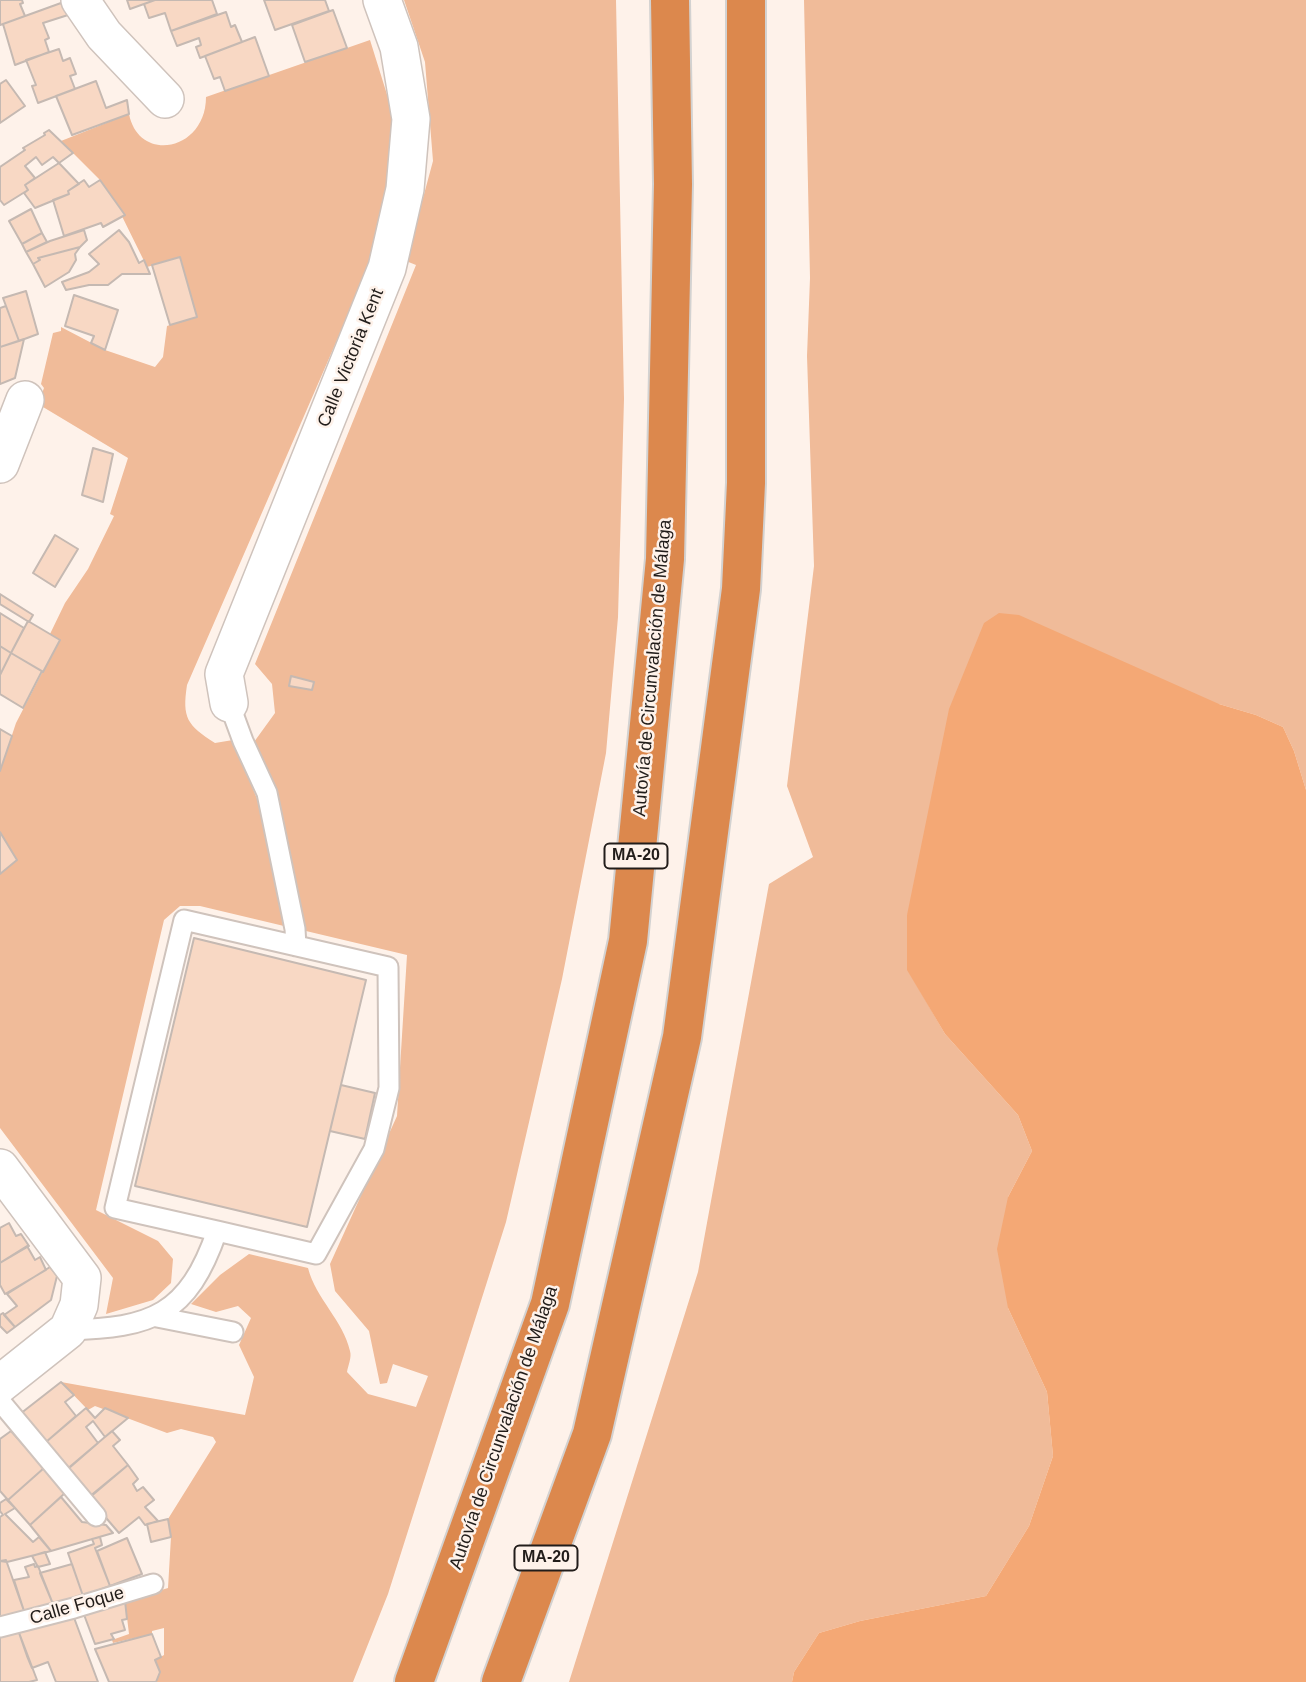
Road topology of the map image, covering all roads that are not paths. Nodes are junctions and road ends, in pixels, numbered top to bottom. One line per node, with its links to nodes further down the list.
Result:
1 (80, 0): 5 (street)
2 (382, 0): 8 (street, Calle Victoria Kent)
3 (670, 0): 20 (highway, Autovía de Circunvalación de Málaga / MA-20)
4 (746, 0): 21 (highway, MA-20)
5 (165, 99)
6 (25, 400): 7 (street)
7 (0, 464)
8 (229, 703): 9 (lane)
9 (296, 946): 11 (lane); 11 (lane)
10 (0, 1168): 13 (street)
11 (217, 1231): 12 (lane)
12 (156, 1317): 13 (lane); 14 (lane)
13 (68, 1331): 15 (street)
14 (233, 1332)
15 (0, 1384)
16 (0, 1401): 17 (lane)
17 (96, 1516)
18 (153, 1584): 19 (lane, Calle Foque)
19 (0, 1627)
20 (414, 1682)
21 (501, 1682)

